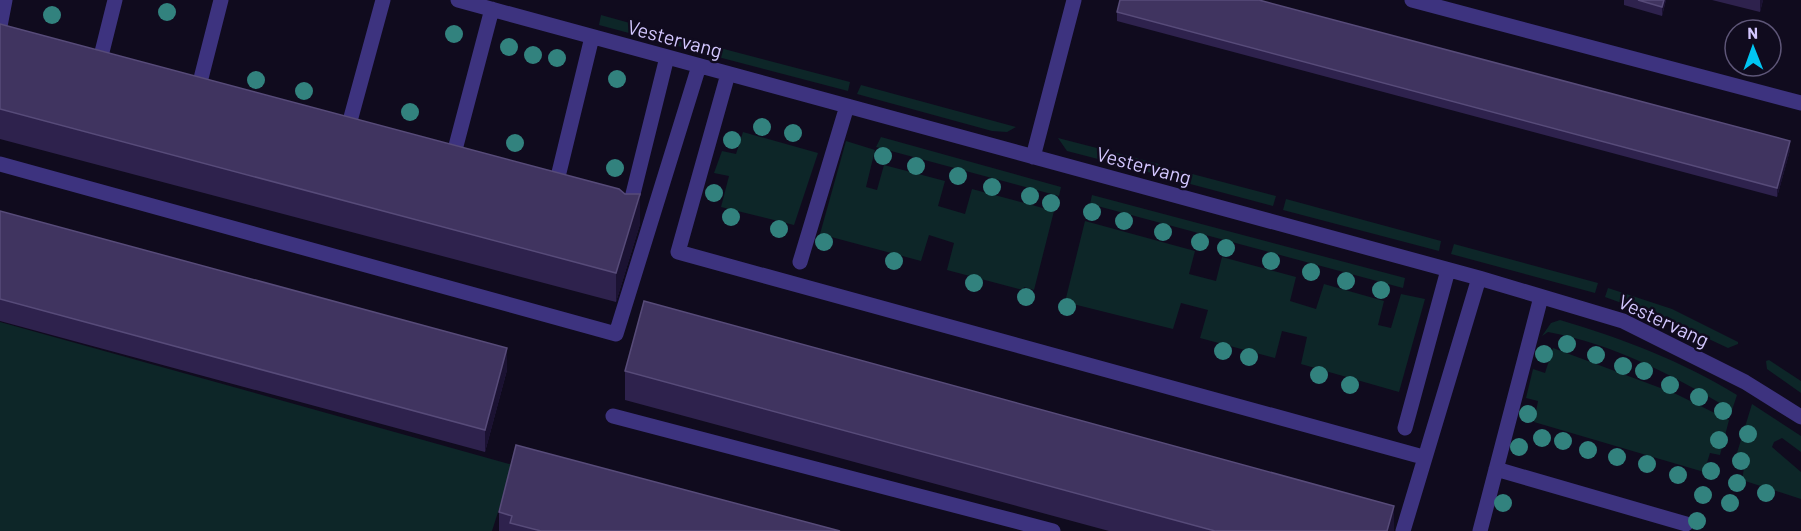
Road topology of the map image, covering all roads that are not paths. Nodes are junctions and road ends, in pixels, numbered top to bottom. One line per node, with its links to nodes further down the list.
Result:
1 (5, 0): 10 (street)
2 (115, 0): 14 (street)
3 (221, 0): 16 (street)
4 (383, 0): 19 (street)
5 (458, 0): 9 (street, Vestervang)
6 (1074, 0): 20 (street)
7 (1412, 0): 8 (street)
8 (1442, 4): 17 (street)
9 (492, 9): 11 (street, Vestervang); 21 (street)
10 (0, 26)
11 (592, 37): 12 (street, Vestervang); 23 (street)
12 (667, 57): 13 (street, Vestervang); 24 (street)
13 (699, 66): 15 (street, Vestervang); 22 (street)
14 (98, 68)
15 (728, 74): 18 (street, Vestervang); 32 (street)
16 (197, 94)
17 (1801, 103)
18 (847, 106): 20 (street, Vestervang); 25 (street)
19 (347, 132)
20 (1033, 157): 26 (street, Vestervang)
21 (452, 161)
22 (0, 164)
23 (555, 189)
24 (628, 215)
25 (800, 262)
26 (1448, 270): 27 (street, Vestervang); 31 (street)
27 (1479, 278): 28 (street, Vestervang); 32 (street)
28 (1541, 297): 30 (street, Vestervang); 33 (street)
29 (613, 416): 35 (street)
30 (1801, 417)
31 (1405, 428)
32 (1423, 458): 36 (street)
33 (1496, 469): 34 (street); 37 (street)
34 (1686, 524)
35 (1053, 531)
36 (1403, 531)
37 (1480, 531)

